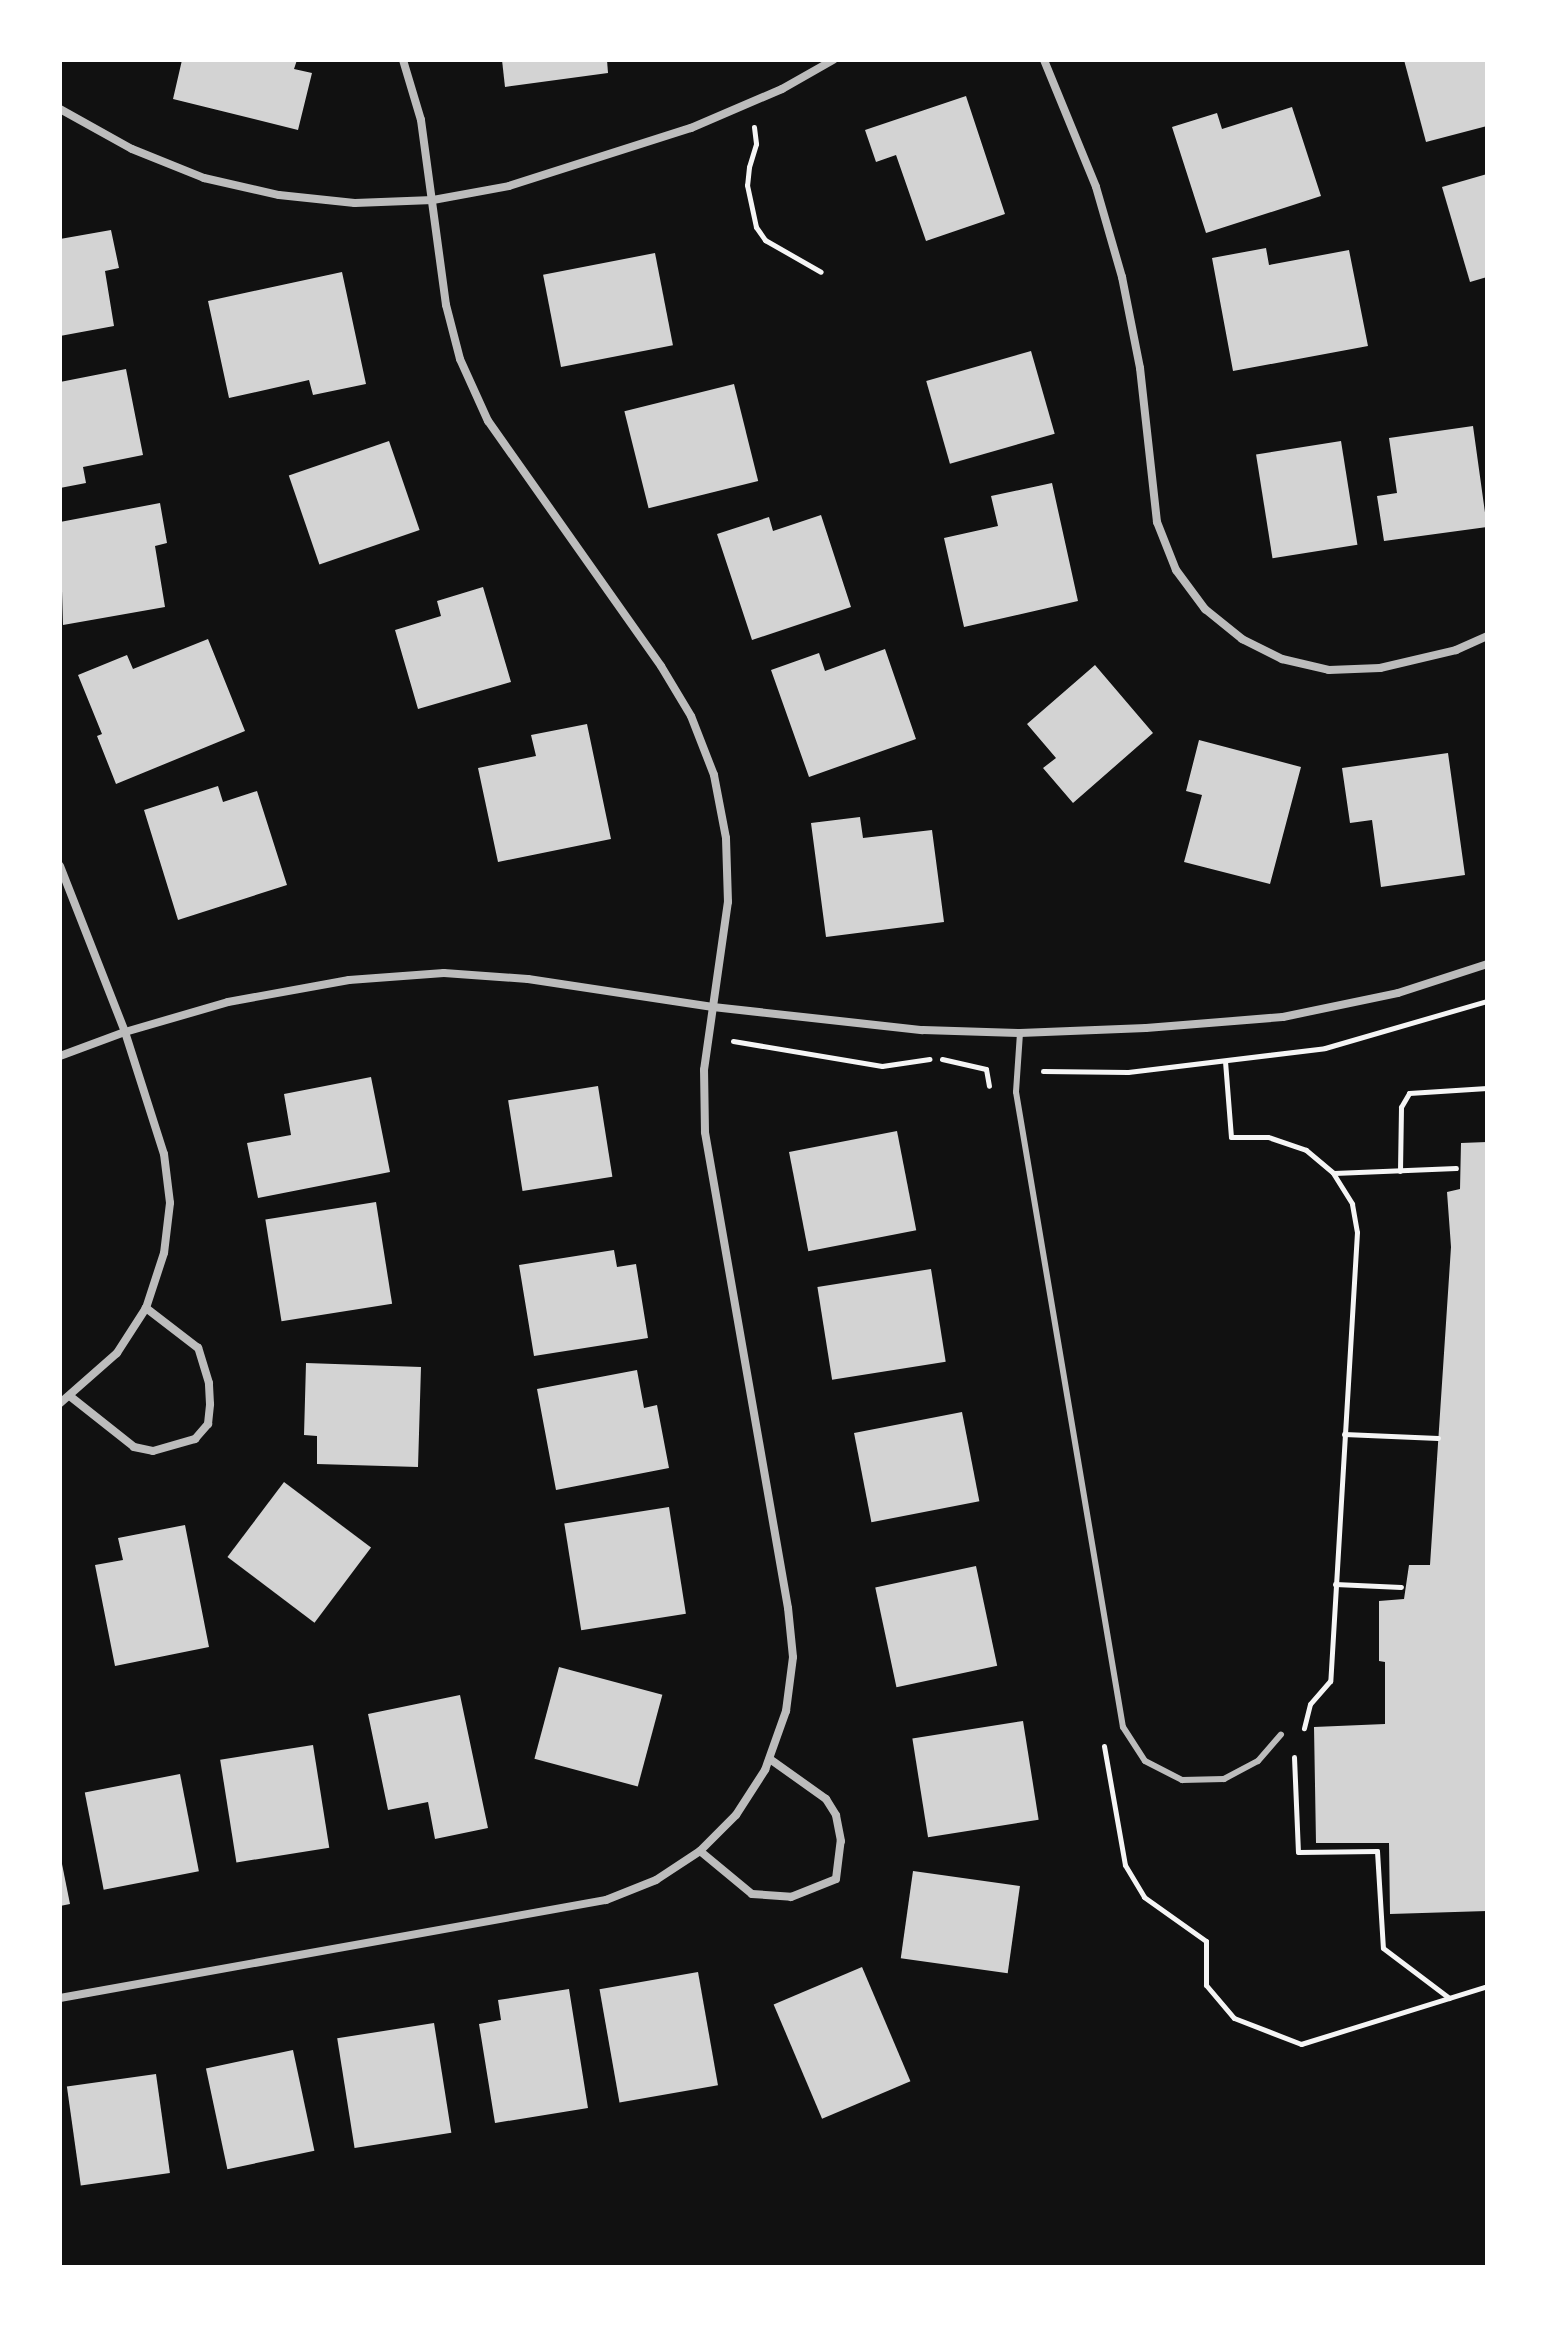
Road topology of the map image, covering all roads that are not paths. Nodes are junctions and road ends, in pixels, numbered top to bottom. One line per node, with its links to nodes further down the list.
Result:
1 (403, 60): 5 (street)
2 (833, 60): 5 (street)
3 (1044, 60): 6 (street)
4 (60, 109): 5 (street)
5 (433, 200): 9 (street)
6 (1487, 636)
7 (60, 866): 10 (street)
8 (1487, 964): 11 (street)
9 (713, 1007): 10 (street); 11 (street); 17 (street)
10 (125, 1032): 12 (street); 13 (street)
11 (1020, 1033): 16 (lane)
12 (60, 1056)
13 (146, 1308): 14 (street); 14 (street)
14 (71, 1397): 15 (street)
15 (60, 1403)
16 (1281, 1735)
17 (770, 1759): 18 (street); 18 (street)
18 (700, 1851): 19 (street)
19 (60, 1998)

